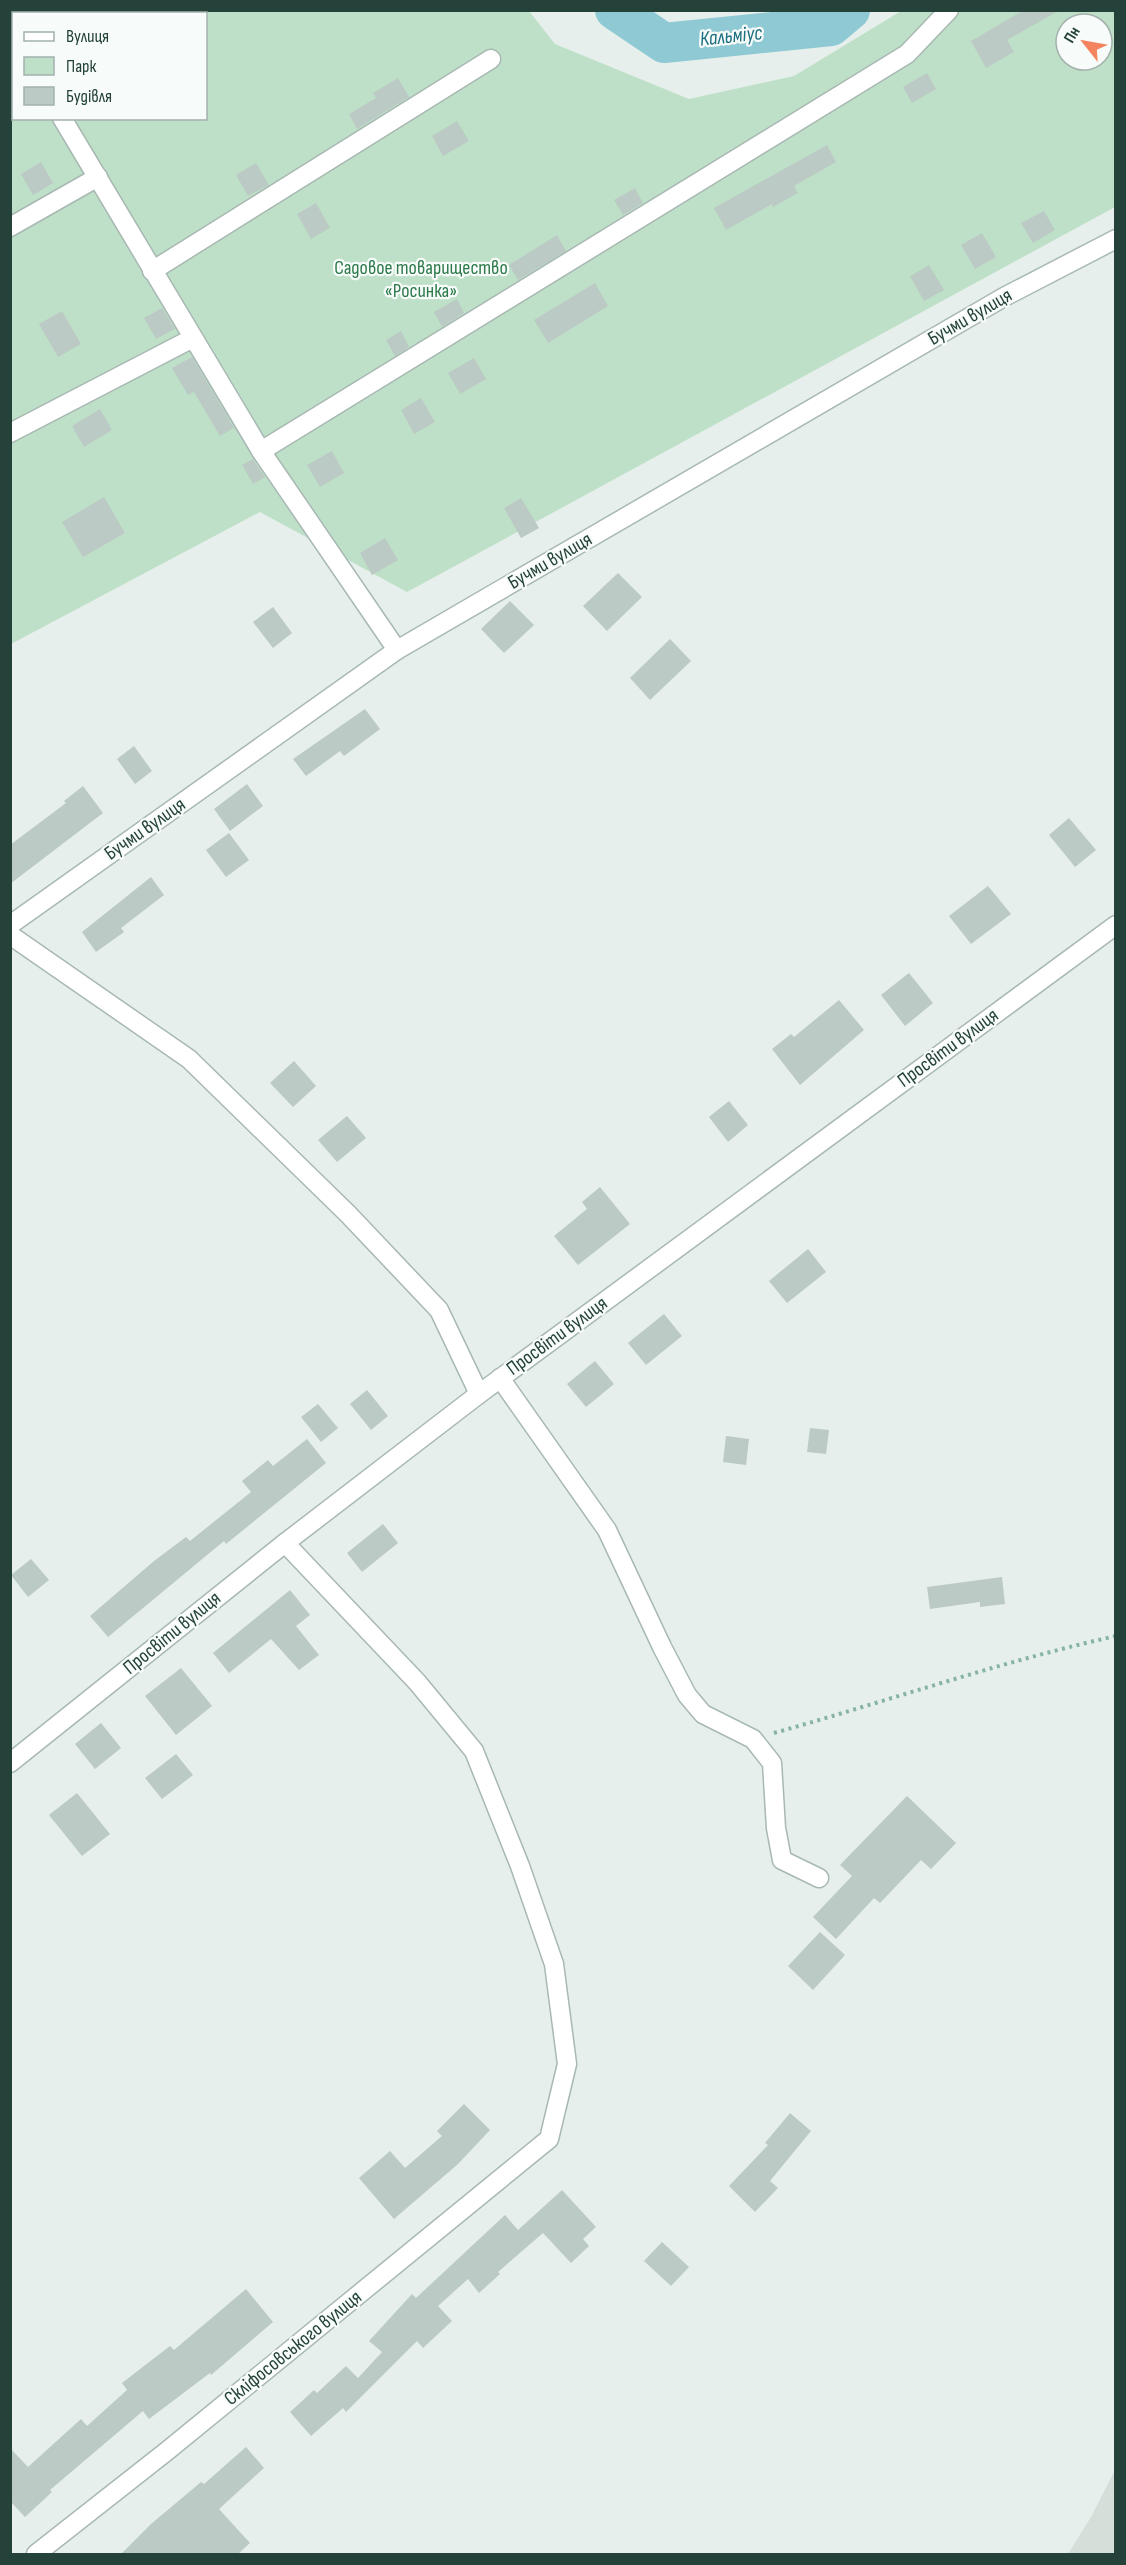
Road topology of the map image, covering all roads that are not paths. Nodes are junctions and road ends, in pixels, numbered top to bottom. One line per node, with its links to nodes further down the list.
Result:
1 (949, 10): 10 (street)
2 (491, 59): 7 (street)
3 (63, 120): 4 (street)
4 (98, 177): 5 (street); 7 (street)
5 (10, 227)
6 (1116, 239): 11 (street, Бучми вулиця)
7 (153, 271): 8 (street)
8 (193, 338): 9 (street); 10 (street)
9 (10, 433)
10 (261, 451): 11 (street)
11 (397, 650): 12 (street, Бучми вулиця)
12 (10, 925)
13 (1116, 925): 15 (street, Просвіти вулиця)
14 (10, 935): 16 (street)
15 (500, 1378): 16 (street, Просвіти вулиця); 19 (street)
16 (479, 1394): 17 (street, Просвіти вулиця)
17 (285, 1543): 18 (street, Просвіти вулиця); 20 (street, Скліфосовського вулиця)
18 (10, 1763)
19 (819, 1878)
20 (36, 2554)

